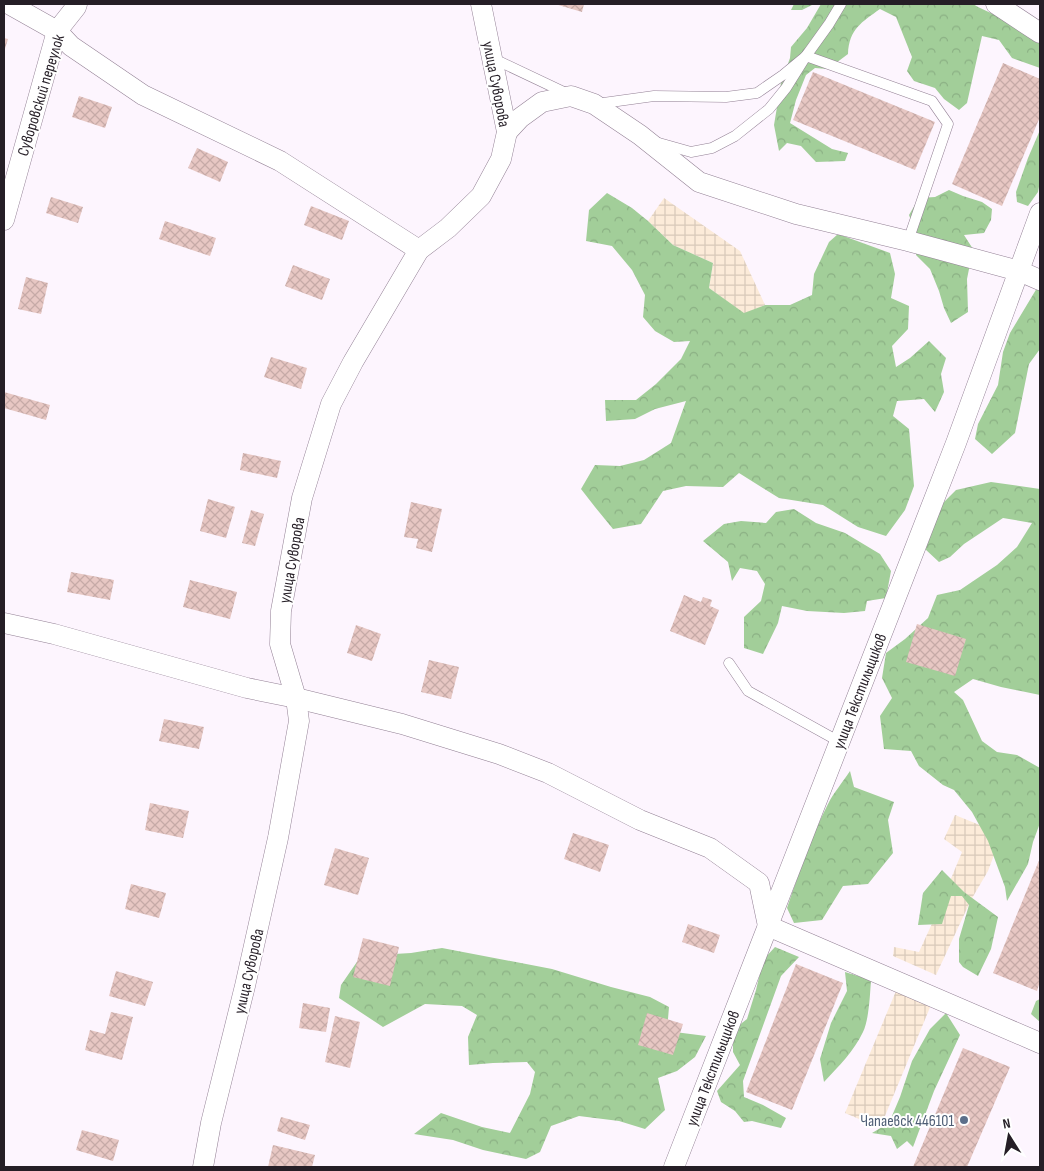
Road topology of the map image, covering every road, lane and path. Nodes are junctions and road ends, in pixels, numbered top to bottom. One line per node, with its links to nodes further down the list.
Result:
1 (9, 4): 6 (street)
2 (77, 4): 6 (street, Суворовский переулок)
3 (480, 4): 9 (street, улица Суворова)
4 (841, 4): 8 (lane)
5 (996, 4): 7 (street)
6 (57, 31): 15 (street, Суворовский переулок); 17 (street)
7 (1040, 33)
8 (806, 56): 11 (lane); 13 (lane); 16 (lane)
9 (492, 58): 10 (lane); 12 (street, улица Суворова)
10 (571, 96): 11 (street); 12 (street)
11 (594, 104): 13 (street)
12 (507, 132): 17 (street, улица Суворова)
13 (640, 135): 16 (street)
14 (1040, 212): 18 (street, улица Текстильщиков)
15 (4, 220)
16 (908, 241): 18 (street)
17 (419, 250): 22 (street, улица Суворова)
18 (1019, 272): 19 (street); 23 (street, улица Текстильщиков)
19 (1040, 280)
20 (4, 623): 22 (street)
21 (729, 663): 23 (lane)
22 (296, 698): 24 (street); 26 (street, улица Суворова)
23 (840, 742): 24 (street, улица Текстильщиков)
24 (768, 926): 25 (street); 27 (street, улица Текстильщиков)
25 (1040, 1043)
26 (203, 1167)
27 (674, 1167)

